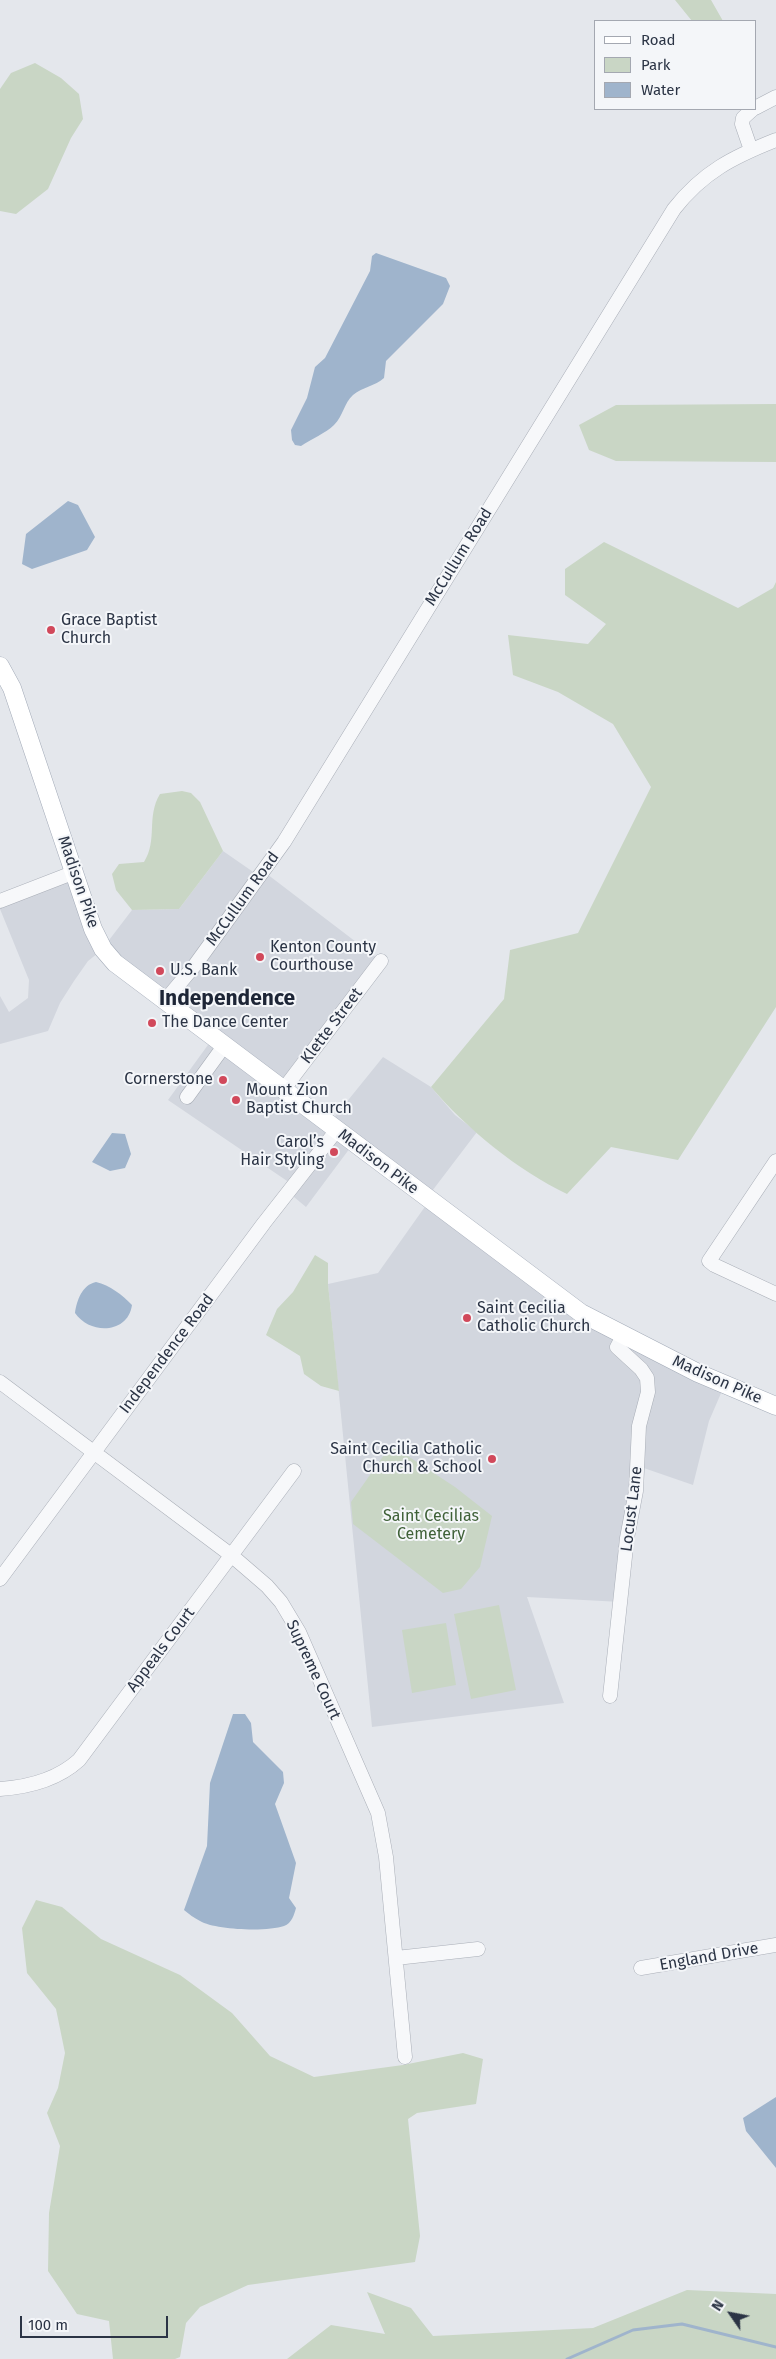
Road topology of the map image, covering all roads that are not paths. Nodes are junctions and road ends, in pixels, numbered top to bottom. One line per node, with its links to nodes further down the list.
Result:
1 (776, 97): 2 (street)
2 (756, 107)
3 (752, 110): 5 (street)
4 (776, 140): 5 (street, McCullum Road)
5 (751, 150): 10 (street, McCullum Road)
6 (0, 666): 7 (main road, Madison Pike)
7 (75, 872): 8 (street); 10 (main road, Madison Pike)
8 (0, 901)
9 (381, 961): 12 (street, Klette Street)
10 (164, 1002): 11 (main road, Madison Pike)
11 (224, 1046): 12 (main road, Madison Pike); 13 (street)
12 (283, 1090): 14 (main road, Madison Pike)
13 (187, 1097)
14 (336, 1131): 17 (main road, Madison Pike); 20 (street, Independence Road)
15 (776, 1161): 16 (street)
16 (776, 1294)
17 (623, 1336): 19 (main road, Madison Pike); 24 (street, Locust Lane)
18 (0, 1382): 20 (street, Supreme Court)
19 (776, 1406)
20 (93, 1453): 22 (street, Supreme Court); 23 (street, Independence Road)
21 (294, 1470): 22 (street, Appeals Court)
22 (232, 1555): 25 (street, Appeals Court); 28 (street, Supreme Court)
23 (0, 1579)
24 (610, 1696)
25 (0, 1789)
26 (776, 1945): 29 (street, England Drive)
27 (478, 1949): 28 (street)
28 (396, 1958): 30 (street, Supreme Court)
29 (641, 1968)
30 (405, 2056)

